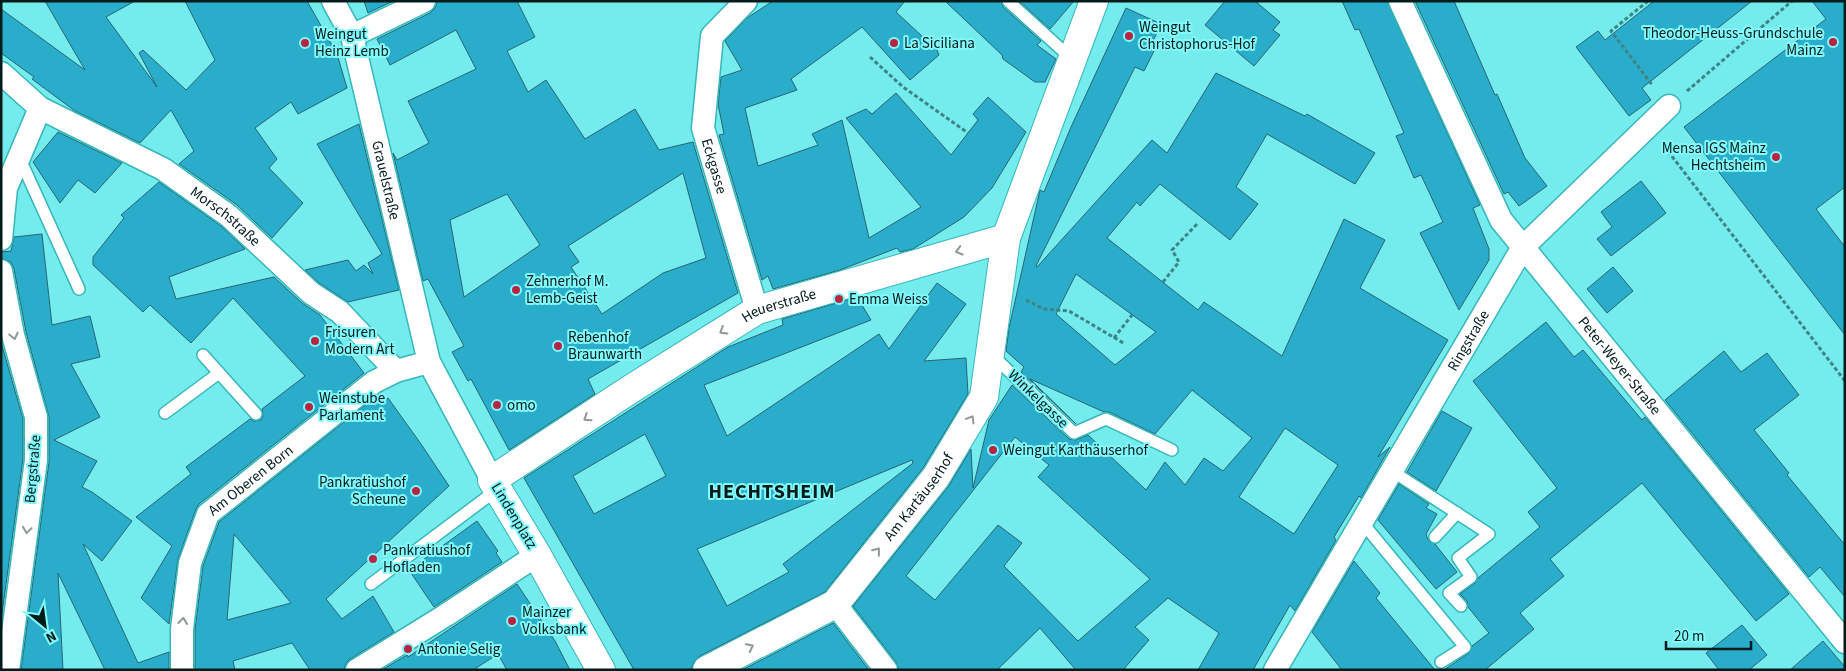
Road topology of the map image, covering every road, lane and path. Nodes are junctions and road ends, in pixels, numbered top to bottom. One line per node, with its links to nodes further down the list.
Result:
1 (333, 1): 9 (street, Grauelstraße)
2 (424, 1): 9 (street)
3 (746, 1): 26 (street, Eckgasse)
4 (1008, 1): 11 (lane)
5 (1094, 1): 11 (street)
6 (1400, 1): 21 (street)
7 (1648, 1): 13 (path)
8 (1792, 1): 13 (path)
9 (352, 36): 32 (street, Grauelstraße)
10 (870, 57): 16 (path)
11 (1072, 59): 19 (street)
12 (1, 73): 14 (street, Morschstraße)
13 (1669, 106): 15 (street)
14 (40, 108): 17 (street); 33 (street, Morschstraße)
15 (1648, 126): 21 (street); 35 (path)
16 (968, 133)
17 (19, 158): 20 (street); 24 (lane)
18 (1198, 223): 23 (path)
19 (1006, 238): 26 (street, Heuerstraße, one-way to 26); 30 (street, Am Kartäuserhof)
20 (1, 239)
21 (1523, 247): 39 (street, Ringstraße); 48 (street, Peter-Weyer-Straße)
22 (1, 271): 50 (street, Bergstraße, one-way to 50)
23 (1163, 282)
24 (79, 289)
25 (1019, 296): 28 (path)
26 (757, 310): 40 (street, Heuerstraße, one-way to 40)
27 (1132, 315): 28 (path)
28 (1114, 338): 29 (path)
29 (1125, 344)
30 (989, 353): 38 (lane, Winkelgasse); 46 (street, Am Kartäuserhof, one-way to 30)
31 (203, 355): 34 (lane)
32 (429, 362): 33 (street); 40 (street, Lindenplatz)
33 (396, 371): 51 (street, Am Oberen Born, one-way to 33)
34 (219, 372): 36 (lane); 37 (lane)
35 (1845, 381)
36 (165, 413)
37 (256, 414)
38 (1172, 450)
39 (1392, 471): 41 (lane); 42 (street, Ringstraße)
40 (495, 485): 44 (street, Lindenplatz); 45 (lane)
41 (1457, 513): 43 (lane); 47 (lane)
42 (1361, 521): 49 (lane); 56 (street, Ringstraße)
43 (1435, 537)
44 (537, 555): 52 (street); 53 (street, Lindenplatz)
45 (371, 584)
46 (835, 604): 54 (street, Am Kartäuserhof, one-way to 46); 55 (street)
47 (1461, 606)
48 (1845, 642)
49 (1441, 662)
50 (8, 670)
51 (182, 670)
52 (357, 670)
53 (601, 670)
54 (707, 670)
55 (886, 670)
56 (1275, 670)

